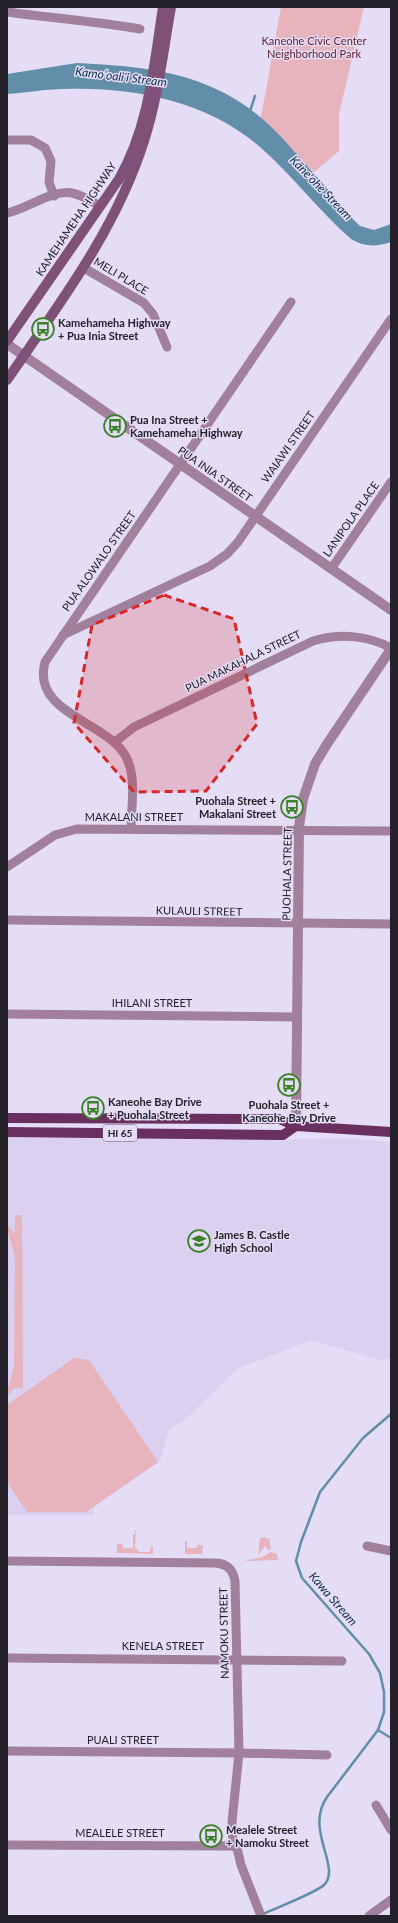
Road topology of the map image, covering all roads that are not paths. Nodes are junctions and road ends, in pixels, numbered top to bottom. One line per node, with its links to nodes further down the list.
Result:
1 (163, 7): 5 (main road, KAMEHAMEHA HIGHWAY)
2 (171, 7): 5 (main road, KAMEHAMEHA HIGHWAY)
3 (7, 12): 4 (street)
4 (140, 29)
5 (157, 67): 6 (main road, KAMEHAMEHA HIGHWAY)
6 (150, 103): 9 (main road, KAMEHAMEHA HIGHWAY); 11 (main road, KAMEHAMEHA HIGHWAY)
7 (7, 140): 8 (street)
8 (54, 196): 9 (street); 10 (street)
9 (100, 206): 11 (main road); 15 (main road, KAMEHAMEHA HIGHWAY)
10 (7, 213)
11 (112, 218): 12 (main road, KAMEHAMEHA HIGHWAY)
12 (84, 268): 16 (street, MELI PLACE); 17 (main road, KAMEHAMEHA HIGHWAY)
13 (291, 302): 19 (street, PUA ALOWALO STREET)
14 (391, 319): 21 (street, WAIAWI STREET)
15 (7, 342): 17 (street, PUA INIA STREET)
16 (167, 347)
17 (23, 356): 18 (main road, KAMEHAMEHA HIGHWAY); 19 (street, PUA INIA STREET)
18 (7, 380)
19 (181, 465): 21 (street, PUA INIA STREET); 24 (street, PUA ALOWALO STREET)
20 (391, 482): 22 (street, LANIPOLA PLACE)
21 (255, 516): 22 (street, PUA INIA STREET); 24 (street, WAIAWI STREET)
22 (331, 569): 23 (street, PUA INIA STREET)
23 (391, 610)
24 (62, 636): 26 (street, PUA ALOWALO STREET)
25 (391, 648): 26 (street, PUA MAKAHALA STREET); 28 (street, PUOHALA STREET)
26 (115, 742): 27 (street, PUA ALOWALO STREET)
27 (131, 829): 28 (street, MAKALANI STREET); 30 (street, MAKALANI STREET)
28 (299, 830): 29 (street, MAKALANI STREET); 32 (street, PUOHALA STREET)
29 (391, 831)
30 (7, 867)
31 (7, 920): 32 (street, KULAULI STREET)
32 (298, 924): 33 (street, KULAULI STREET); 35 (street, PUOHALA STREET)
33 (391, 924)
34 (7, 1014): 35 (street, IHILANI STREET)
35 (297, 1017): 38 (street, PUOHALA STREET)
36 (7, 1118): 37 (main road, HI 65)
37 (184, 1119): 38 (main road, HI 65); 41 (main road)
38 (296, 1126): 40 (main road, HI 65); 41 (main road, HI 65)
39 (7, 1132): 41 (main road, HI 65)
40 (391, 1132)
41 (185, 1134)
42 (367, 1546): 43 (street)
43 (391, 1551)
44 (7, 1561): 46 (street, NAMOKU STREET)
45 (7, 1658): 46 (street, KENELA STREET)
46 (236, 1659): 47 (street, KENELA STREET); 49 (street, NAMOKU STREET)
47 (342, 1661)
48 (7, 1752): 49 (street, PUALI STREET)
49 (239, 1753): 50 (street, PUALI STREET); 54 (street, NAMOKU STREET)
50 (327, 1755)
51 (376, 1805): 52 (street)
52 (391, 1830)
53 (7, 1845): 54 (street, MEALELE STREET)
54 (233, 1846): 56 (street, NAMOKU STREET)
55 (391, 1900): 57 (street)
56 (262, 1916)
57 (369, 1916)

